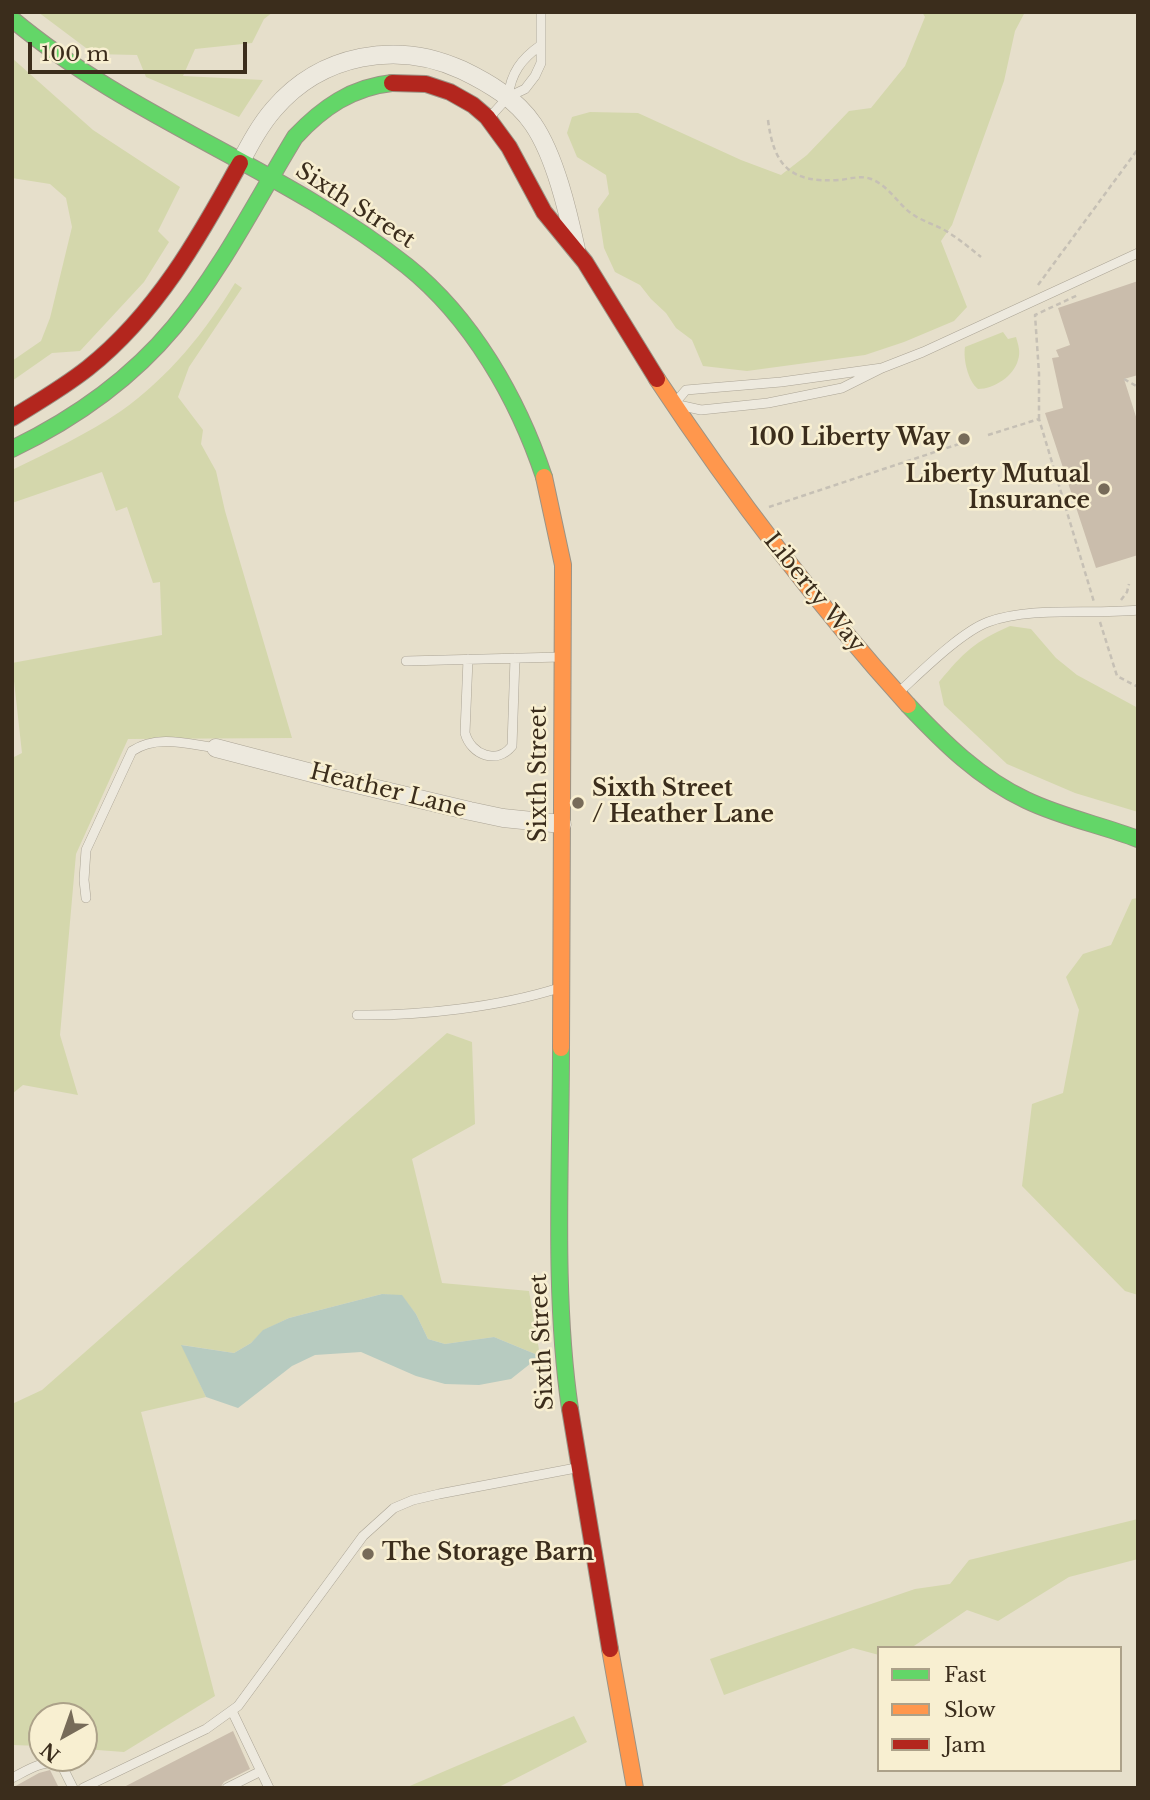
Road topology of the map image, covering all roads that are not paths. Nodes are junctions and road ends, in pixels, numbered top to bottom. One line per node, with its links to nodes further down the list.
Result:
1 (541, 12): 3 (lane)
2 (12, 19): 6 (main road, Sixth Street)
3 (541, 45): 4 (lane); 4 (lane)
4 (508, 97): 5 (lane); 6 (street, Liberty Way); 8 (street, Liberty Way)
5 (488, 118): 7 (main road, Liberty Way); 8 (main road, Liberty Way)
6 (240, 163): 7 (main road, Sixth Street); 12 (main road)
7 (270, 179): 13 (main road, Liberty Way); 15 (main road, Sixth Street)
8 (576, 250): 11 (main road, Liberty Way)
9 (1138, 253): 10 (lane)
10 (881, 368): 11 (lane); 11 (lane)
11 (674, 404): 19 (main road, Liberty Way)
12 (12, 418)
13 (12, 449)
14 (1138, 610): 19 (lane)
15 (563, 657): 17 (lane); 21 (main road, Sixth Street)
16 (468, 659): 17 (lane); 17 (lane); 18 (lane)
17 (515, 659)
18 (405, 661)
19 (898, 694): 22 (main road, Liberty Way)
20 (216, 748): 21 (street, Heather Lane); 23 (lane)
21 (562, 824): 24 (main road, Sixth Street)
22 (1138, 839)
23 (86, 898)
24 (561, 988): 25 (lane); 26 (main road, Sixth Street)
25 (357, 1015)
26 (578, 1468): 27 (lane); 36 (main road, Sixth Street)
27 (232, 1711): 28 (lane); 29 (lane)
28 (261, 1771): 34 (lane); 35 (lane)
29 (108, 1776): 32 (lane); 33 (lane)
30 (12, 1778): 31 (lane)
31 (73, 1788)
32 (83, 1788)
33 (113, 1788)
34 (227, 1788)
35 (269, 1788)
36 (635, 1788)

